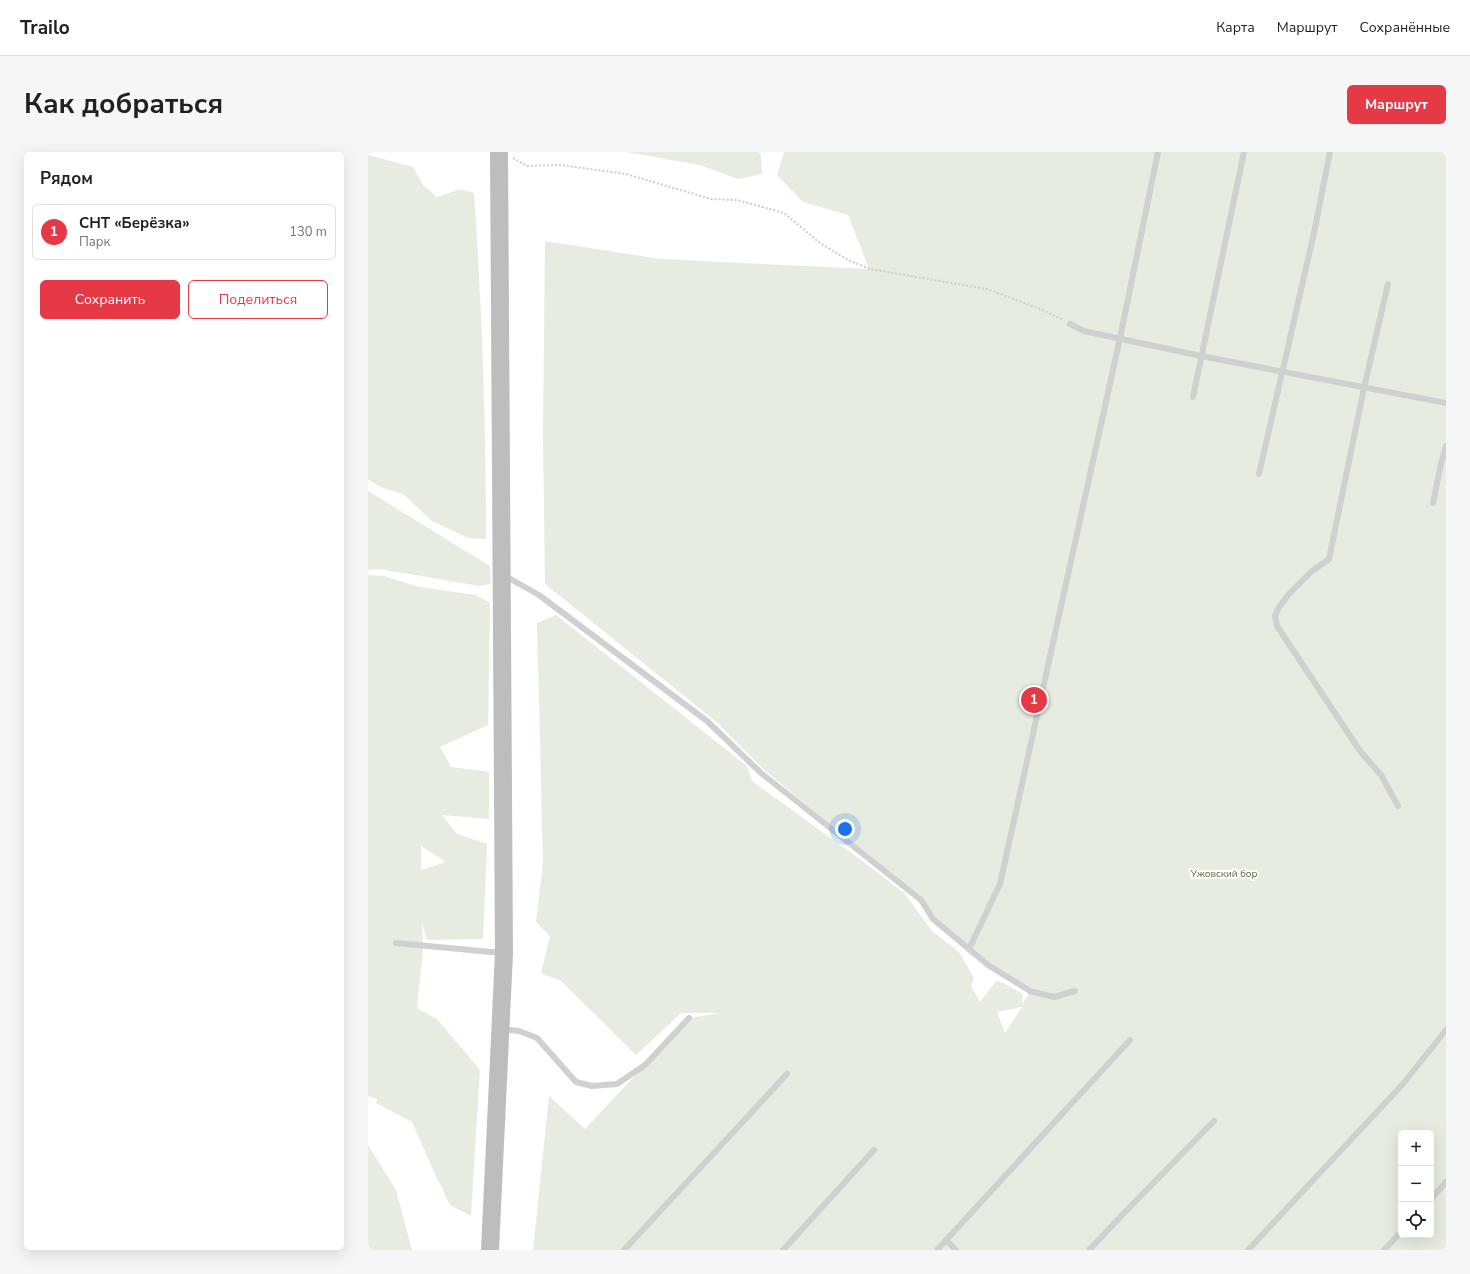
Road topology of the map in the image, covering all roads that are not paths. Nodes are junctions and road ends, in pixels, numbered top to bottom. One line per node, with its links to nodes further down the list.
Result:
1 (1158, 152): 7 (lane)
2 (1244, 152): 8 (lane)
3 (1330, 152): 9 (lane)
4 (504, 154): 16 (street)
5 (1388, 284): 10 (lane)
6 (1070, 324): 7 (lane)
7 (1120, 338): 8 (lane); 19 (lane)
8 (1201, 356): 9 (lane); 11 (lane)
9 (1282, 371): 10 (lane); 14 (lane)
10 (1364, 388): 12 (lane); 17 (lane)
11 (1193, 398)
12 (1446, 403)
13 (1446, 446): 15 (lane)
14 (1259, 474)
15 (1433, 503)
16 (502, 575): 19 (lane); 20 (street)
17 (1398, 806)
18 (396, 943): 20 (lane)
19 (969, 949): 21 (lane)
20 (504, 953): 23 (street)
21 (1075, 991)
22 (689, 1018): 23 (lane)
23 (500, 1029): 33 (street)
24 (1446, 1030): 39 (lane)
25 (1130, 1040): 32 (lane)
26 (787, 1074): 34 (lane)
27 (1214, 1122): 38 (lane)
28 (874, 1150): 35 (lane)
29 (1446, 1182): 30 (lane)
30 (1434, 1196)
31 (1398, 1235): 40 (lane)
32 (946, 1240): 36 (lane); 37 (lane)
33 (490, 1250)
34 (624, 1250)
35 (783, 1250)
36 (937, 1250)
37 (956, 1250)
38 (1089, 1250)
39 (1248, 1250)
40 (1384, 1250)

